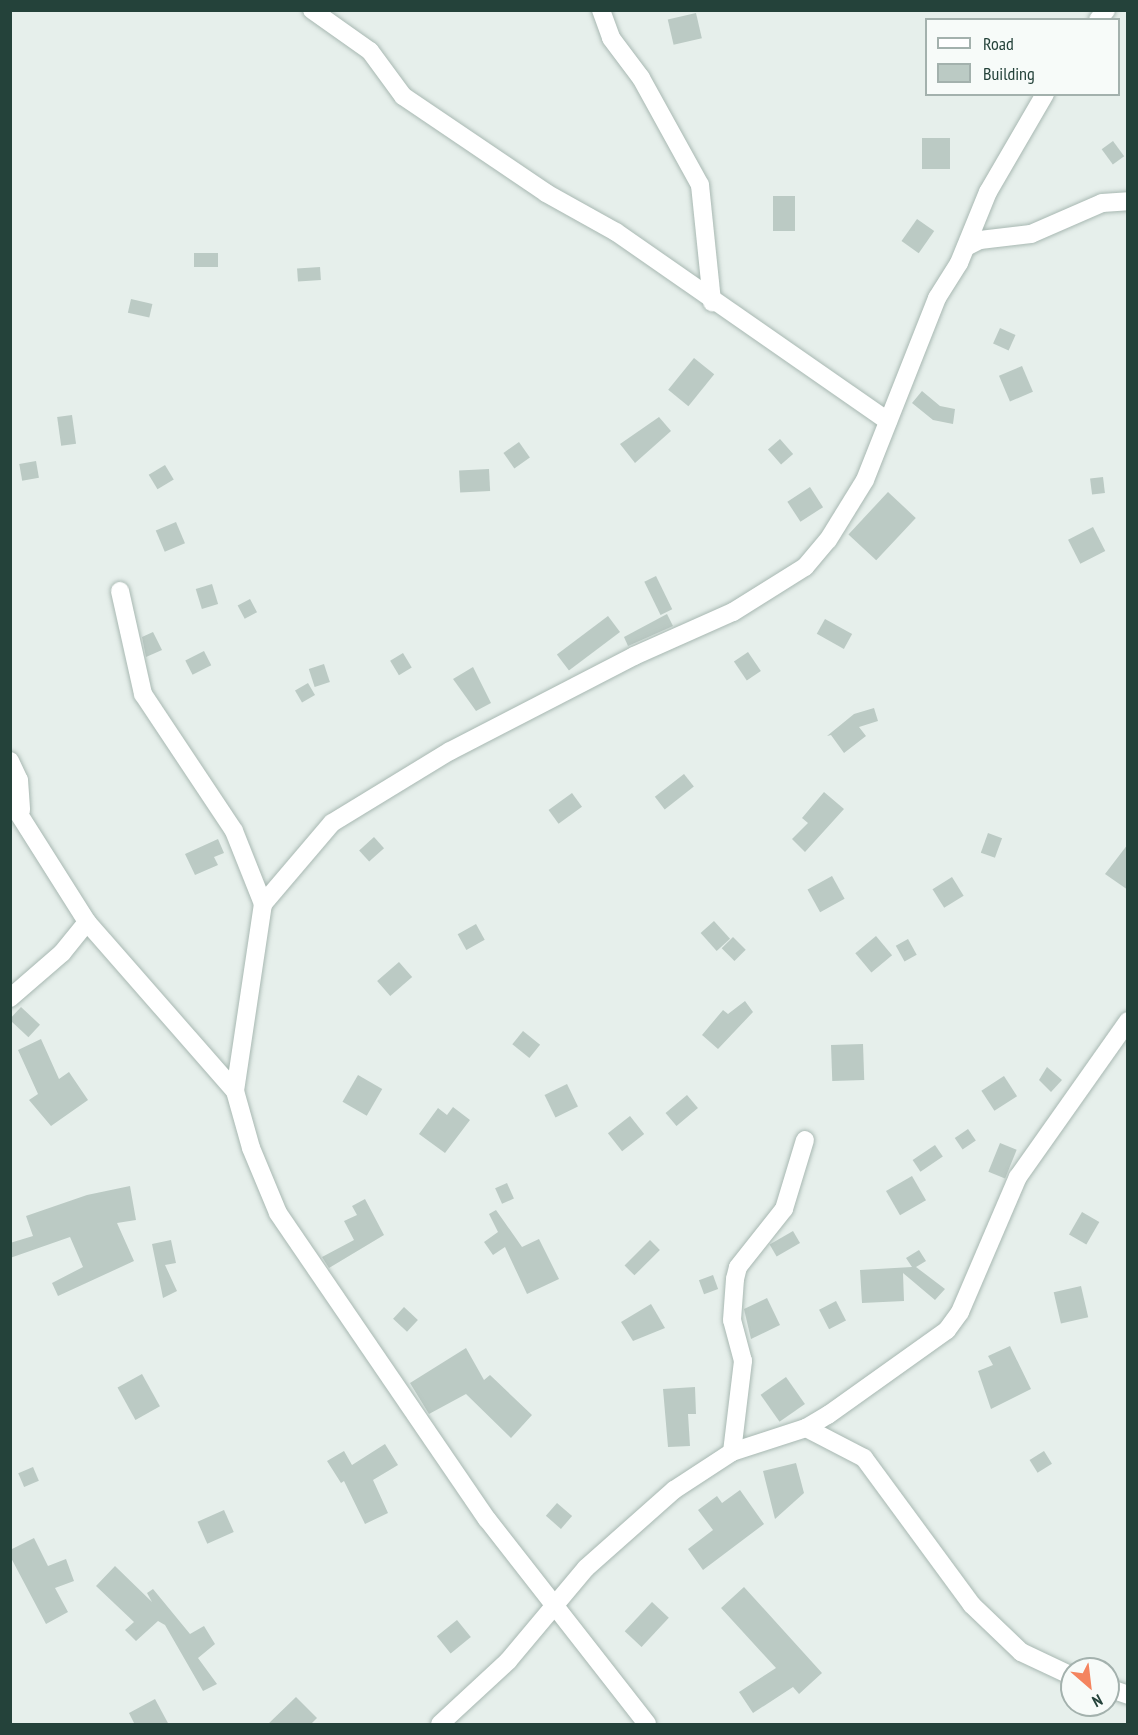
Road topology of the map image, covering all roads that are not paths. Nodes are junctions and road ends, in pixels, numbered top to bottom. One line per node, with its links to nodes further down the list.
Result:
1 (312, 10): 6 (street)
2 (601, 10): 6 (street)
3 (1044, 96): 5 (street)
4 (1128, 201): 5 (street)
5 (966, 247): 7 (street)
6 (712, 302): 7 (street)
7 (888, 422): 11 (street)
8 (120, 591): 11 (street)
9 (10, 761): 10 (street)
10 (16, 805): 12 (street)
11 (263, 904): 15 (street)
12 (87, 922): 13 (street); 15 (street)
13 (10, 998)
14 (1128, 1021): 17 (street)
15 (235, 1091): 19 (street)
16 (805, 1140): 18 (street)
17 (806, 1428): 18 (street); 20 (street)
18 (732, 1452): 19 (street)
19 (556, 1608): 21 (street); 22 (street)
20 (1060, 1670)
21 (440, 1725)
22 (647, 1725)

